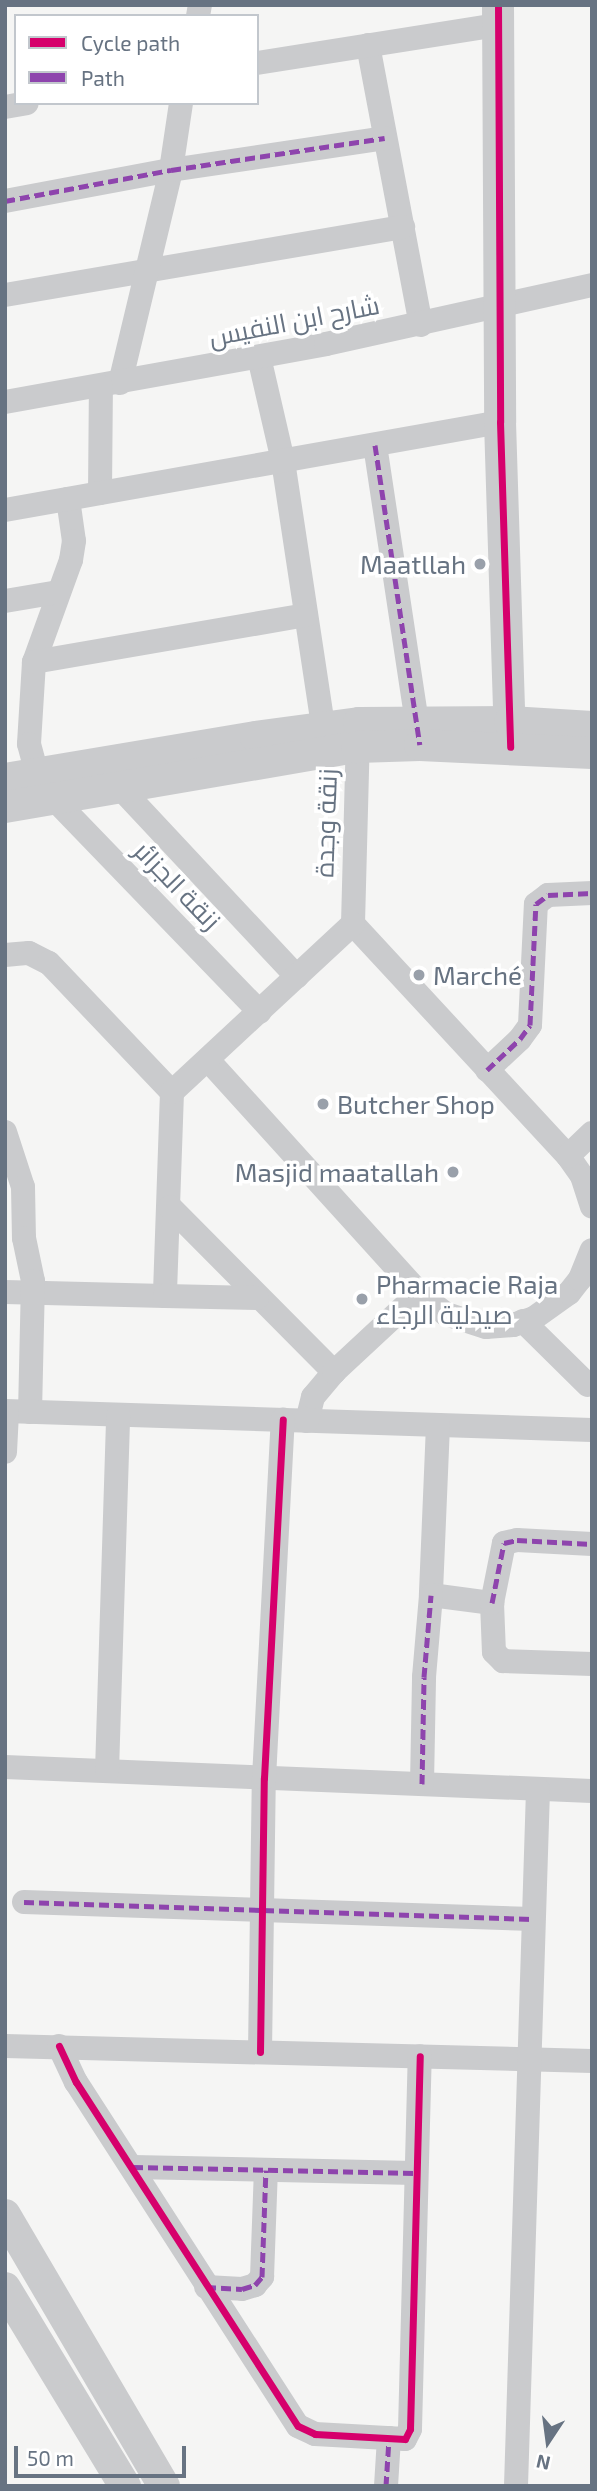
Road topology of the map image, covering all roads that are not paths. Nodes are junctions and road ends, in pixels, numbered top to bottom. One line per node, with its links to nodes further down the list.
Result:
1 (498, 15): 2 (street); 12 (street)
2 (368, 45): 3 (street); 5 (street)
3 (259, 64)
4 (181, 105): 6 (street)
5 (385, 138): 6 (street); 8 (street)
6 (171, 170): 7 (street); 9 (street)
7 (5, 201)
8 (403, 227): 9 (street); 13 (street)
9 (149, 270): 11 (street); 15 (street)
10 (592, 285): 12 (street, شارح ابن النفيس)
11 (5, 295)
12 (500, 303): 13 (street, شارح ابن النفيس); 17 (street)
13 (421, 325): 14 (street, شارح ابن النفيس)
14 (259, 357): 15 (street, شارح ابن النفيس); 19 (street, زنقة وجدة)
15 (111, 385): 16 (street, شارح ابن النفيس); 20 (street)
16 (5, 402)
17 (500, 422): 18 (street); 29 (street)
18 (375, 445): 19 (street); 28 (street)
19 (283, 461): 20 (street); 25 (street, زنقة وجدة)
20 (100, 493): 21 (street)
21 (68, 499): 22 (street); 23 (street)
22 (5, 510)
23 (58, 592): 24 (street); 26 (street)
24 (5, 601)
25 (306, 615): 26 (street); 30 (street, زنقة وجدة)
26 (34, 662): 34 (street)
27 (592, 727): 29 (street)
28 (419, 733): 29 (street); 30 (street)
29 (510, 734): 31 (street)
30 (342, 737): 32 (street); 37 (street, زنقة وجدة)
31 (592, 753)
32 (109, 775): 34 (street); 39 (street, زنقة الجزائر)
33 (5, 779): 34 (street)
34 (46, 786): 35 (street); 40 (street, زنقة الجزائر)
35 (5, 807)
36 (592, 893): 42 (street)
37 (353, 924): 39 (street); 42 (street)
38 (5, 955): 43 (street)
39 (297, 977): 40 (street)
40 (260, 1012): 41 (street)
41 (208, 1060): 43 (street); 52 (street)
42 (487, 1070): 46 (street)
43 (172, 1092): 48 (street)
44 (5, 1132): 51 (street)
45 (592, 1133): 46 (street)
46 (568, 1156): 47 (street)
47 (592, 1206)
48 (170, 1208): 53 (street); 54 (street)
49 (592, 1250): 55 (street)
50 (5, 1292): 51 (street)
51 (33, 1293): 53 (street); 58 (street)
52 (419, 1293): 55 (street); 56 (street)
53 (165, 1297): 54 (street)
54 (257, 1298): 56 (street)
55 (523, 1321): 57 (street)
56 (334, 1372): 60 (street)
57 (591, 1386)
58 (14, 1412): 59 (street); 63 (street)
59 (118, 1415): 60 (street); 69 (street)
60 (295, 1420): 61 (street); 70 (street)
61 (438, 1425): 62 (street); 65 (street)
62 (592, 1430)
63 (5, 1452)
64 (592, 1544): 66 (street)
65 (431, 1595): 66 (street); 71 (street)
66 (492, 1603): 67 (street)
67 (592, 1664)
68 (5, 1767): 69 (street)
69 (107, 1771): 70 (street)
70 (264, 1778): 71 (street); 75 (street)
71 (422, 1784): 72 (street)
72 (538, 1789): 73 (street); 76 (street)
73 (592, 1791)
74 (24, 1902): 75 (street)
75 (260, 1909): 76 (street); 79 (street)
76 (533, 1919): 81 (street)
77 (5, 2046): 78 (street)
78 (59, 2046): 79 (street); 83 (street)
79 (260, 2052): 80 (street)
80 (420, 2056): 81 (street); 85 (street)
81 (531, 2059): 82 (street); 93 (street)
82 (592, 2061)
83 (133, 2167): 84 (street); 87 (street)
84 (266, 2170): 85 (street); 87 (street)
85 (415, 2173): 89 (street)
86 (5, 2215): 91 (street)
87 (206, 2287): 89 (street)
88 (5, 2288): 90 (street)
89 (389, 2438): 92 (street)
90 (125, 2486)
91 (164, 2486)
92 (386, 2486)
93 (516, 2486)

